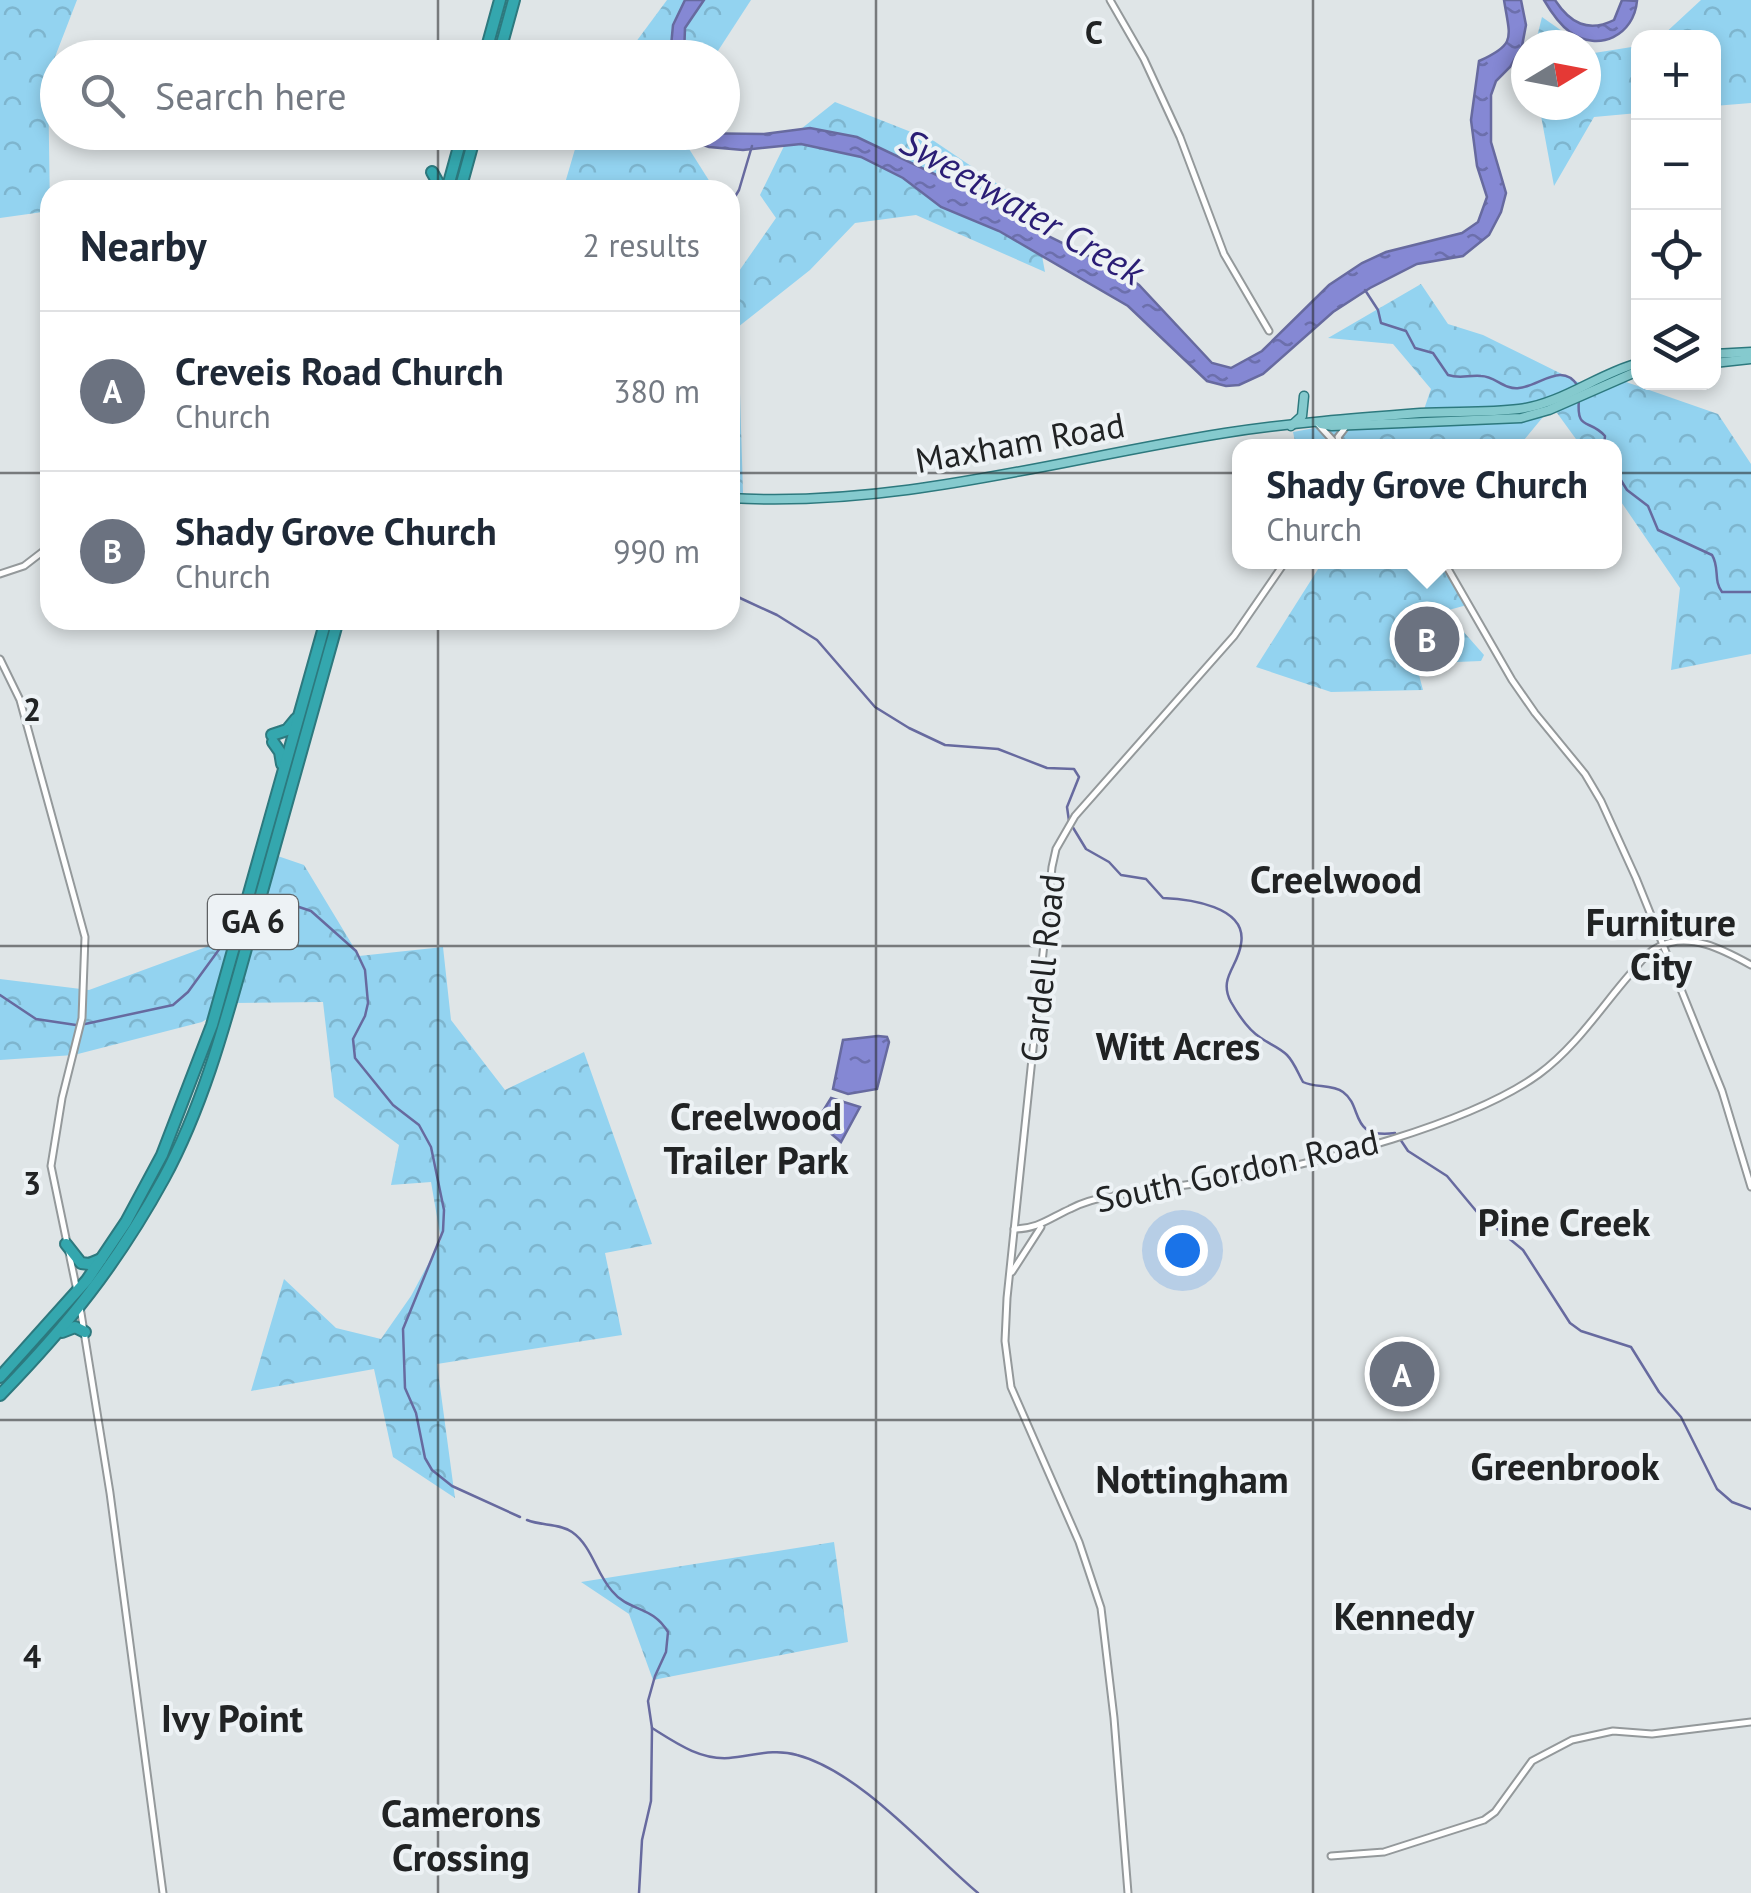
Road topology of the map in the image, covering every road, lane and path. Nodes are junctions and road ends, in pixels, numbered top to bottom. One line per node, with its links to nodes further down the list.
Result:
1 (500, 0): 4 (highway)
2 (514, 0): 5 (highway)
3 (1110, 0): 12 (street)
4 (489, 40)
5 (503, 40)
6 (457, 150): 10 (highway)
7 (471, 150): 11 (highway)
8 (432, 172): 9 (highway)
9 (438, 180)
10 (448, 180)
11 (463, 180)
12 (1269, 331)
13 (1721, 354): 14 (main road)
14 (1751, 356): 15 (main road)
15 (1721, 362)
16 (1631, 366): 18 (main road, Maxham Road)
17 (1631, 373): 18 (main road, Maxham Road)
18 (1588, 388): 20 (main road, Maxham Road)
19 (1304, 396): 23 (main road)
20 (1570, 397): 21 (main road, Maxham Road); 22 (main road, Maxham Road)
21 (1317, 423): 22 (main road, Maxham Road); 23 (main road, Maxham Road); 24 (street)
22 (1349, 425): 25 (street)
23 (1290, 426): 26 (main road, Maxham Road)
24 (1332, 439)
25 (1339, 439)
26 (740, 498)
27 (40, 554): 30 (street)
28 (1280, 569): 40 (street, Cardell Road)
29 (1448, 569): 36 (street)
30 (0, 574)
31 (323, 630): 34 (highway, GA 6)
32 (335, 630): 45 (highway, GA 6)
33 (0, 659): 41 (street)
34 (301, 710): 35 (highway, GA 6); 35 (highway)
35 (282, 776): 42 (highway, GA 6)
36 (1661, 945): 37 (street); 38 (street); 39 (street, South Gordon Road)
37 (1751, 965)
38 (1751, 1187)
39 (1041, 1226): 40 (street, South Gordon Road); 43 (street)
40 (1014, 1230): 43 (street, Cardell Road)
41 (66, 1244): 42 (highway); 44 (street)
42 (102, 1259): 44 (highway, GA 6)
43 (1010, 1275): 53 (street)
44 (77, 1292): 45 (street); 48 (highway, GA 6)
45 (81, 1308): 46 (highway, GA 6); 47 (street)
46 (61, 1332): 47 (highway); 49 (highway, GA 6)
47 (84, 1332): 52 (street)
48 (0, 1377)
49 (0, 1395)
50 (1751, 1722): 51 (street)
51 (1331, 1856)
52 (163, 1893)
53 (1128, 1893)

